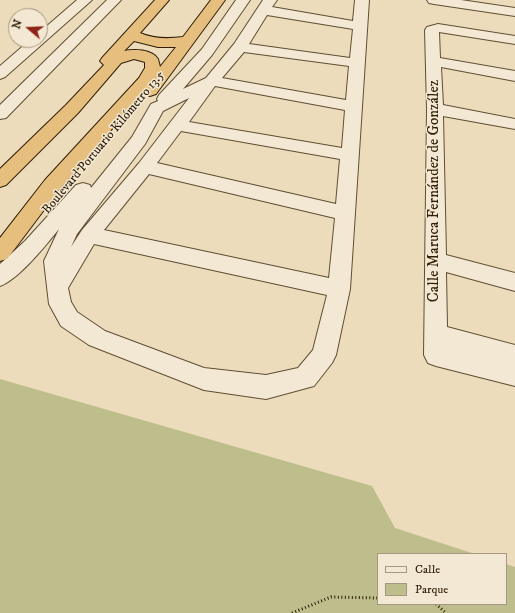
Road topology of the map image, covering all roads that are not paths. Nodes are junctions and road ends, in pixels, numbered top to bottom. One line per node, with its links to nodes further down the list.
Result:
1 (85, 0): 11 (street)
2 (114, 0): 26 (street)
3 (162, 0): 12 (highway)
4 (218, 0): 14 (highway, Boulevard Portuario Kilómetro 13.5)
5 (243, 0): 24 (street)
6 (362, 0): 10 (street)
7 (434, 0): 9 (street)
8 (266, 5): 10 (street); 15 (street)
9 (515, 12)
10 (360, 26): 17 (street)
11 (48, 32)
12 (131, 34): 14 (highway); 31 (highway)
13 (515, 40): 18 (street, Calle Maruca Fernández de González)
14 (186, 41): 36 (highway, Boulevard Portuario Kilómetro 13.5)
15 (240, 47): 17 (street); 21 (street)
16 (30, 48): 19 (street)
17 (357, 63): 23 (street)
18 (434, 64): 20 (street); 22 (street); 25 (street, Calle Maruca Fernández de González)
19 (0, 74)
20 (515, 76)
21 (211, 81): 23 (street); 24 (street); 28 (street)
22 (515, 83)
23 (354, 107): 29 (street)
24 (157, 108): 37 (street); 39 (street)
25 (435, 109): 27 (street); 35 (street, Calle Maruca Fernández de González)
26 (0, 114)
27 (515, 124)
28 (176, 125): 29 (street); 30 (street)
29 (350, 155): 32 (street)
30 (145, 168): 32 (street); 33 (street)
31 (0, 179): 34 (highway)
32 (345, 213): 40 (street)
33 (89, 235): 39 (street); 40 (street)
34 (0, 253)
35 (436, 261): 38 (street); 41 (street, Calle Maruca Fernández de González)
36 (0, 264)
37 (0, 277)
38 (515, 282)
39 (57, 287): 40 (street)
40 (339, 289)
41 (436, 344): 42 (street); 43 (street)
42 (515, 356)
43 (515, 375)

